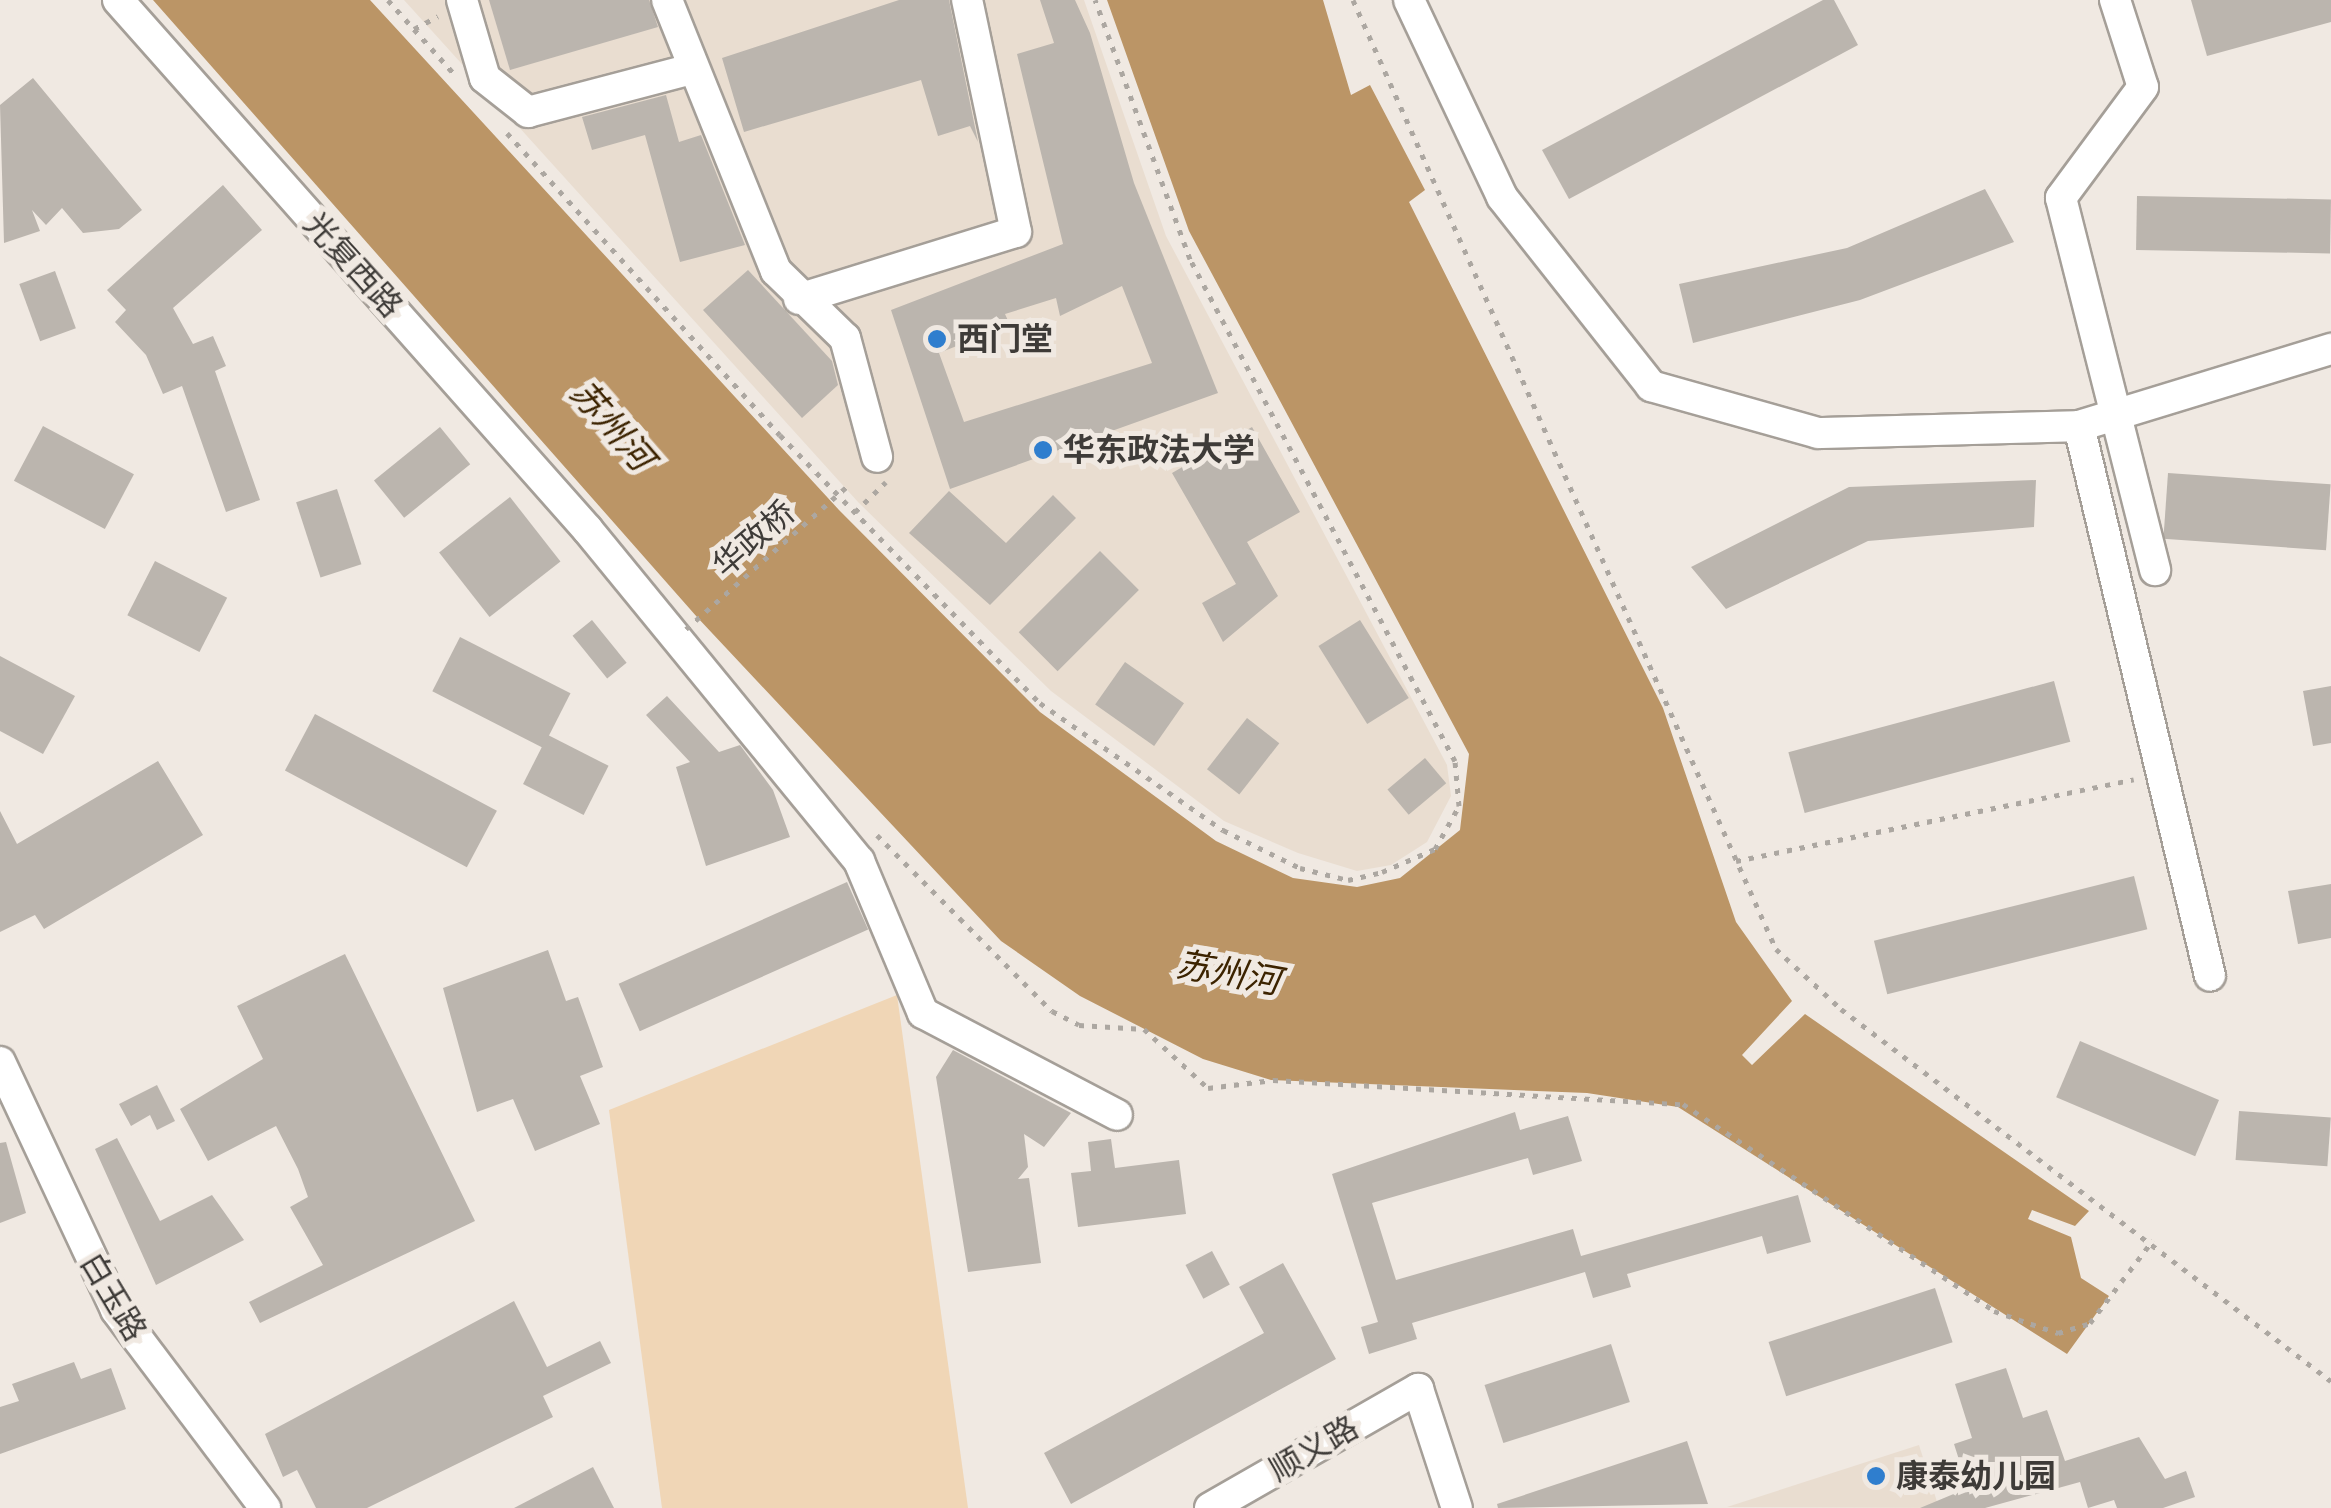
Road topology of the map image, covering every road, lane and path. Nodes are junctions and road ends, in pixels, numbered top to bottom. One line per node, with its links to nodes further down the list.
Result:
1 (118, 0): 28 (street, 光复西路)
2 (388, 0): 11 (path)
3 (462, 0): 10 (street)
4 (667, 0): 10 (street)
5 (967, 0): 13 (street)
6 (1095, 0): 12 (path)
7 (1353, 0): 25 (path)
8 (1408, 0): 16 (street)
9 (2115, 0): 15 (street)
10 (688, 70): 13 (street)
11 (465, 86)
12 (503, 129)
13 (800, 299): 17 (street)
14 (2331, 349): 15 (street)
15 (2110, 416): 16 (street); 19 (street)
16 (2079, 426): 23 (street)
17 (878, 457)
18 (851, 484): 21 (path, 华政桥, bridge)
19 (2155, 570)
20 (680, 607): 22 (path)
21 (686, 629)
22 (705, 637)
23 (2162, 773): 25 (path); 26 (street)
24 (870, 828): 29 (path)
25 (1736, 862): 29 (path)
26 (2210, 976)
27 (0, 1062): 31 (street, 白玉路)
28 (1117, 1115)
29 (2153, 1240): 30 (path)
30 (2331, 1381)
31 (265, 1508)
32 (1210, 1508): 33 (street, 顺义路)
33 (1457, 1508)

